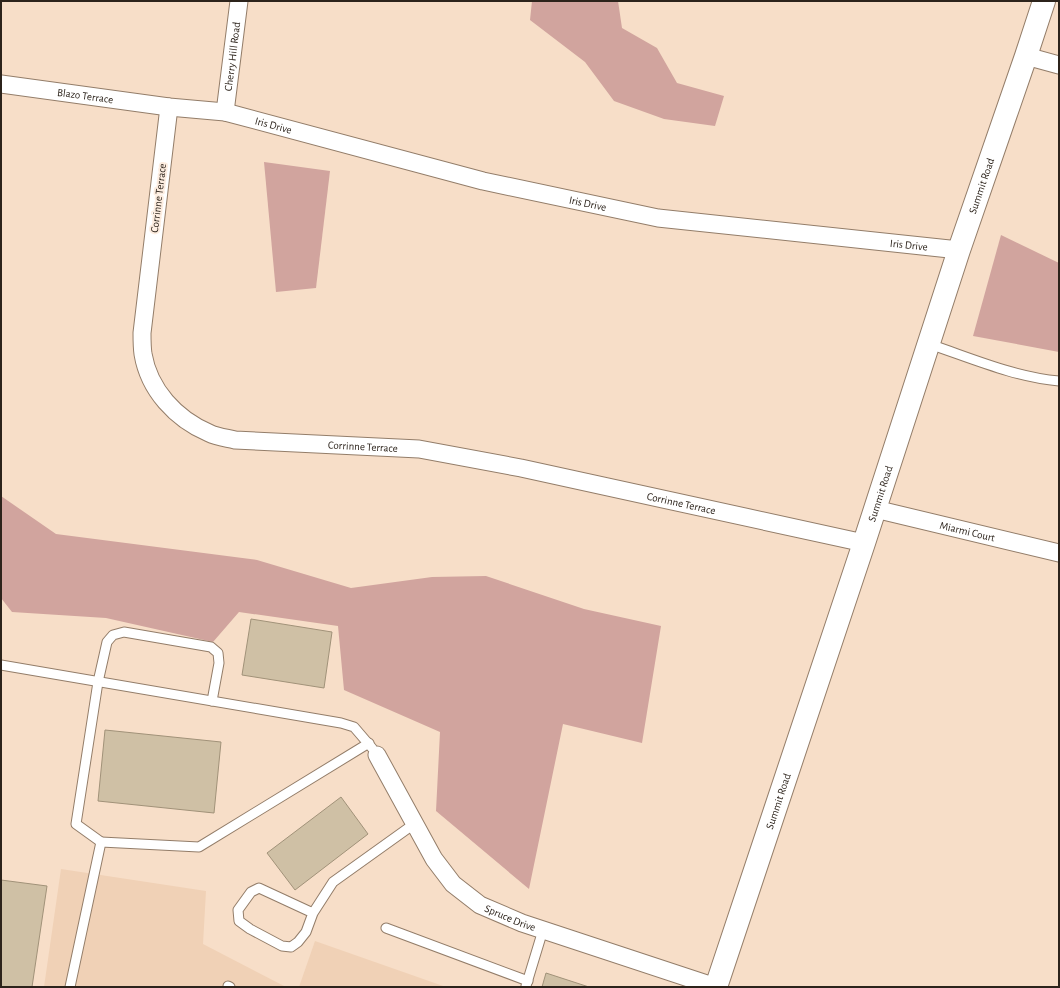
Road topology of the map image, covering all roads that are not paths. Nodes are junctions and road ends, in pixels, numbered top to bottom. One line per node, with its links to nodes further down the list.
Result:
1 (239, 1): 7 (street, Cherry Hill Road)
2 (1044, 1): 3 (main road, Summit Road)
3 (1026, 56): 4 (street); 8 (main road, Summit Road)
4 (1059, 65)
5 (1, 84): 6 (street, Blazo Terrace)
6 (169, 107): 7 (street, Blazo Terrace); 12 (street, Corrinne Terrace)
7 (225, 112): 8 (street, Iris Drive)
8 (959, 250): 9 (main road, Summit Road)
9 (929, 344): 10 (lane); 11 (main road, Summit Road)
10 (1059, 381)
11 (875, 509): 12 (main road, Summit Road); 13 (street, Miarmi Court)
12 (864, 543): 25 (main road, Summit Road)
13 (1059, 553)
14 (1, 665): 15 (lane)
15 (98, 682): 16 (lane); 16 (lane); 19 (lane)
16 (212, 701): 17 (lane)
17 (373, 749): 18 (street, Spruce Drive); 19 (lane)
18 (414, 824): 20 (lane); 22 (street, Spruce Drive)
19 (101, 842): 24 (lane)
20 (313, 913): 20 (lane)
21 (386, 928): 23 (lane)
22 (543, 930): 23 (lane); 25 (street, Spruce Drive)
23 (527, 984)
24 (70, 987)
25 (716, 987)

